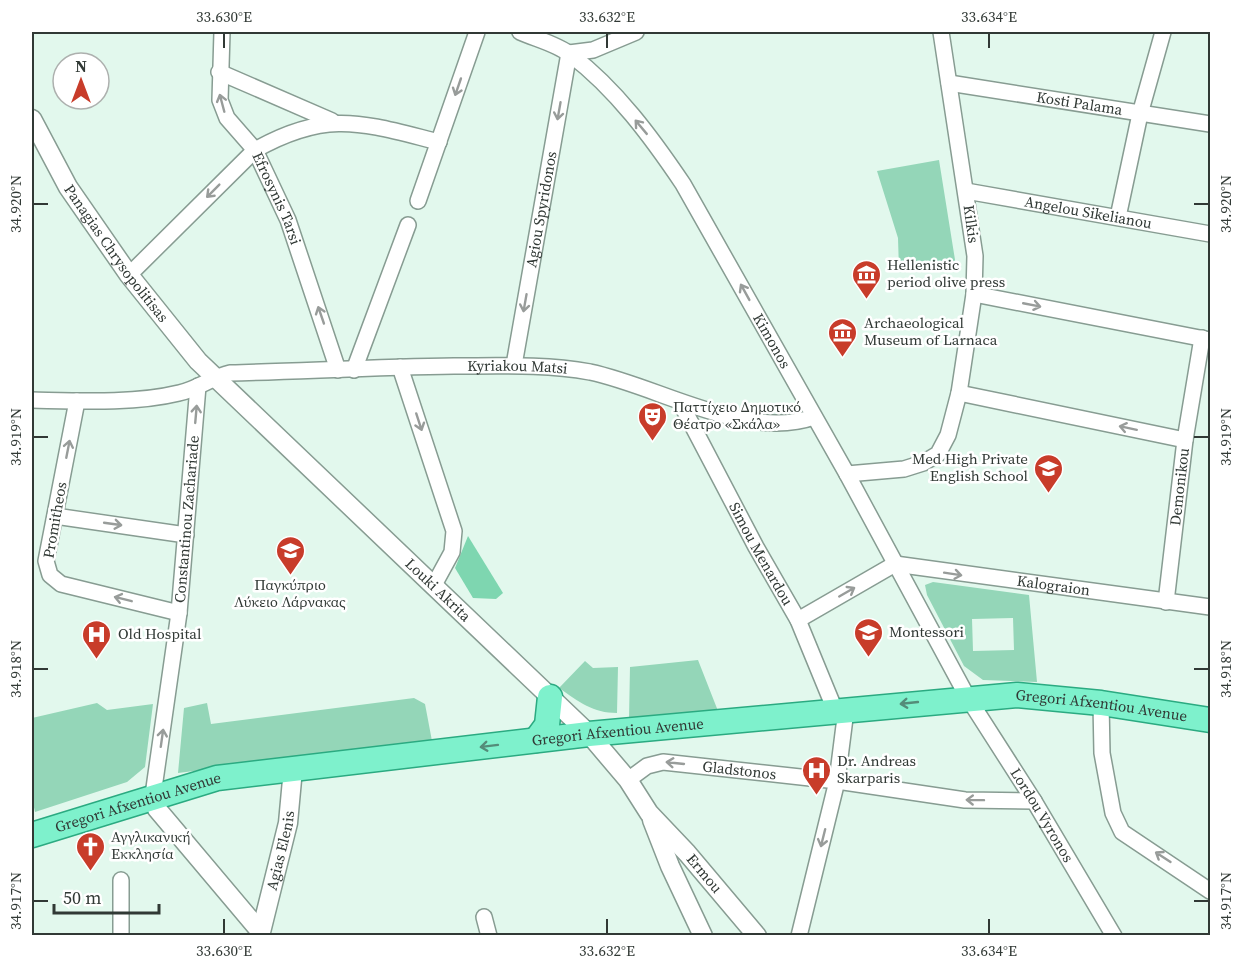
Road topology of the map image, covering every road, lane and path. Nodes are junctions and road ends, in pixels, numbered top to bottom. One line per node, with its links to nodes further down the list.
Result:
1 (222, 32): 8 (street, Efrosynis Tarsi)
2 (477, 32): 14 (street, one-way to 14)
3 (520, 32): 7 (street, Kimonos)
4 (636, 32): 7 (street)
5 (941, 32): 9 (street, Kilkis)
6 (1163, 32): 10 (street)
7 (569, 53): 24 (street, Agiou Spyridonos, one-way to 24); 32 (street, Kimonos, one-way to 7)
8 (219, 72): 12 (street); 15 (street, Efrosynis Tarsi, one-way to 8)
9 (949, 83): 10 (street, Kosti Palama); 16 (street, Kilkis)
10 (1140, 114): 13 (street, Kosti Palama); 18 (street)
11 (32, 119): 21 (street, Panagias Chrysopolitisas)
12 (332, 121): 14 (street); 15 (street)
13 (1210, 124)
14 (439, 141): 17 (street)
15 (255, 150): 21 (street, one-way to 21); 26 (street, Efrosynis Tarsi, one-way to 15)
16 (966, 190): 18 (street, Angelou Sikelianou); 22 (street, Kilkis)
17 (418, 201)
18 (1118, 217): 20 (street, Angelou Sikelianou)
19 (408, 225): 26 (street)
20 (1210, 234)
21 (129, 275): 27 (street, Panagias Chrysopolitisas)
22 (974, 294): 23 (street, one-way to 23); 28 (street, Kilkis)
23 (1206, 339): 33 (street, Demonikou)
24 (514, 365): 25 (street, Kyriakou Matsi); 31 (street, Kyriakou Matsi)
25 (400, 367): 26 (street, Kyriakou Matsi); 38 (street, one-way to 38)
26 (346, 370): 27 (street, Kyriakou Matsi)
27 (206, 382): 30 (street, Kyriakou Matsi); 36 (street, Constantinou Zachariade, one-way to 27); 38 (street, Louki Akrita)
28 (959, 393): 33 (street, one-way to 28); 34 (street, Kilkis)
29 (32, 400): 30 (street, Kyriakou Matsi)
30 (77, 400): 35 (street, Promitheos, one-way to 30)
31 (680, 402): 32 (street, Kyriakou Matsi); 42 (street, Simou Menardou)
32 (814, 417): 34 (street, Kimonos)
33 (1185, 441): 39 (street, Demonikou)
34 (848, 474): 37 (street, Kimonos)
35 (55, 516): 36 (street, one-way to 36); 41 (street, Promitheos, one-way to 35)
36 (186, 535): 41 (street, Constantinou Zachariade)
37 (896, 564): 39 (street, Kalograion, one-way to 39); 42 (street, one-way to 37); 44 (street, Kimonos)
38 (434, 585): 43 (street, Louki Akrita)
39 (1166, 602): 40 (street, Kalograion)
40 (1210, 607)
41 (179, 613): 53 (street, Constantinou Zachariade, one-way to 41)
42 (798, 620): 46 (street, Simou Menardou)
43 (550, 697): 48 (street, Louki Akrita); 49 (main road)
44 (968, 698): 45 (main road, Gregori Afxentiou Avenue); 46 (main road, Gregori Afxentiou Avenue, one-way to 46); 54 (street, Lordou Vyronos)
45 (1101, 703): 47 (main road, Gregori Afxentiou Avenue); 60 (street, one-way to 45)
46 (841, 710): 48 (main road, Gregori Afxentiou Avenue); 52 (street)
47 (1210, 720)
48 (589, 734): 49 (main road, Gregori Afxentiou Avenue); 51 (street, Louki Akrita)
49 (536, 740): 50 (main road, Gregori Afxentiou Avenue, one-way to 50)
50 (293, 769): 53 (main road, Gregori Afxentiou Avenue); 62 (street, Agias Elenis)
51 (628, 780): 52 (street, Gladstonos, one-way to 51); 55 (street, Louki Akrita)
52 (837, 781): 54 (street, Gladstonos, one-way to 52); 67 (street, one-way to 67)
53 (153, 795): 56 (main road, Gregori Afxentiou Avenue); 62 (street, Agias Elenis)
54 (1034, 801): 68 (street, Lordou Vyronos)
55 (649, 813): 57 (street, Ermou); 58 (street)
56 (32, 835)
57 (687, 853): 58 (street); 66 (street, Ermou)
58 (670, 866): 65 (street)
59 (121, 880): 63 (street)
60 (1210, 891)
61 (484, 917): 64 (street)
62 (260, 933)
63 (121, 936)
64 (489, 936)
65 (703, 936)
66 (757, 936)
67 (799, 936)
68 (1114, 936)

